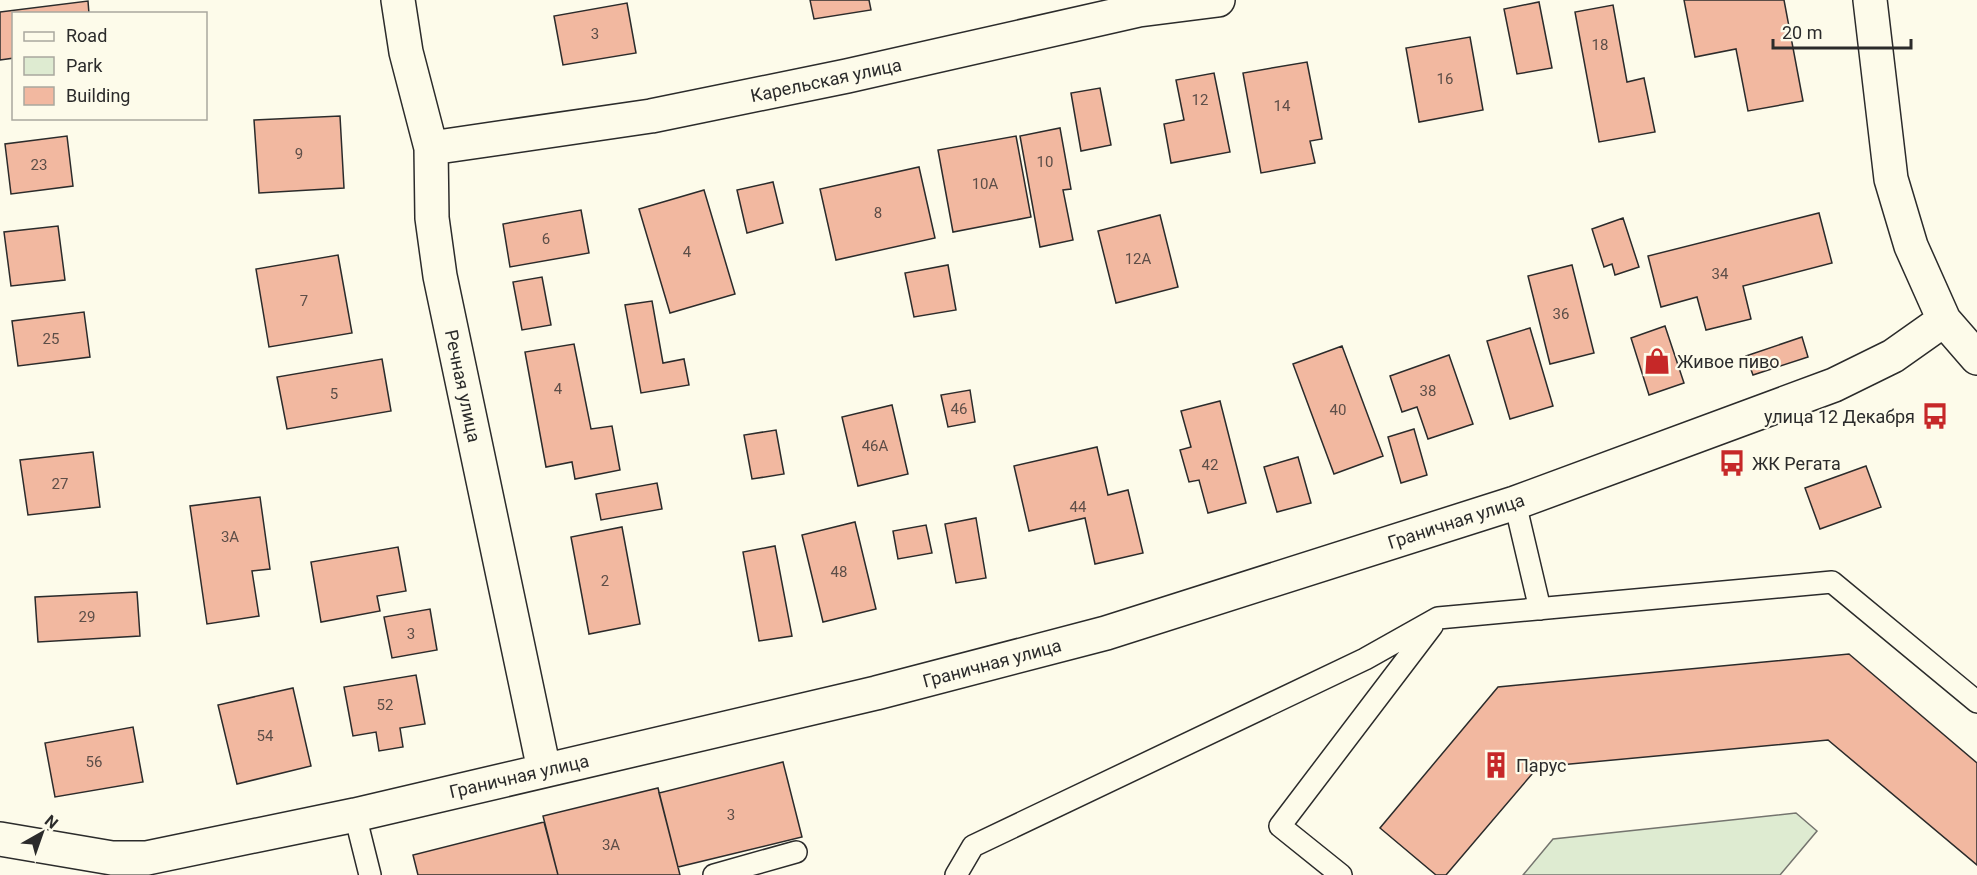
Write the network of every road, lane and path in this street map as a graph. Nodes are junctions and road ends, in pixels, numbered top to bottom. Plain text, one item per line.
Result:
1 (398, 0) edge
2 (1218, 0) edge
3 (1870, 0) edge
4 (430, 148) junction
5 (1944, 320) junction
6 (1977, 358) edge
7 (1515, 503) junction
8 (1540, 609) junction
9 (1438, 618) junction
10 (1977, 702) edge
11 (544, 770) junction
12 (355, 815) junction
13 (0, 839) edge
14 (796, 852) dead end
15 (114, 867) edge
16 (370, 875) edge
17 (714, 875) edge
18 (956, 875) edge
19 (1341, 875) edge

1 - 4 street, Речная улица
2 - 4 street, Карельская улица
3 - 5 street
4 - 11 street, Речная улица
5 - 6 street
5 - 7 street, Граничная улица
7 - 8 lane
7 - 11 street, Граничная улица
8 - 9 lane
8 - 10 lane
9 - 18 lane
9 - 19 lane
11 - 12 street, Граничная улица
12 - 15 street, Граничная улица
12 - 16 lane
13 - 15 street, Граничная улица
14 - 17 lane

